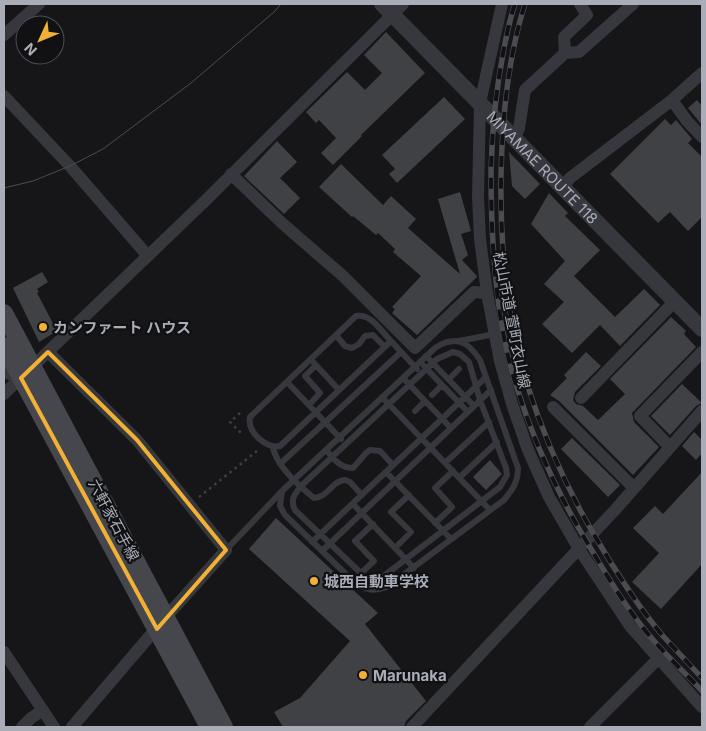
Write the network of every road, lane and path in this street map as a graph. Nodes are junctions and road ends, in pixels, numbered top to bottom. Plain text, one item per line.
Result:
1 (38, 4) edge
2 (502, 4) edge
3 (580, 4) edge
4 (632, 4) edge
5 (392, 7) edge
6 (4, 35) edge
7 (565, 53) junction
8 (702, 73) edge
9 (4, 96) edge
10 (672, 100) junction
11 (480, 103) junction
12 (515, 138) junction
13 (702, 138) edge
14 (231, 174) junction
15 (563, 187) junction
16 (147, 255) junction
17 (487, 293) junction
18 (674, 301) junction
19 (4, 313) edge
20 (702, 329) edge
21 (495, 334) junction
22 (336, 335) junction
23 (391, 341) junction
24 (458, 341) junction
25 (4, 346) edge
26 (385, 347) junction
27 (48, 352) junction
28 (401, 352) junction
29 (702, 352) edge
30 (426, 356) junction
31 (310, 359) junction
32 (433, 363) junction
33 (418, 364) junction
34 (316, 365) junction
35 (459, 369) dead end
36 (424, 371) junction
37 (4, 372) edge
38 (27, 373) junction
39 (486, 377) junction
40 (403, 378) junction
41 (449, 379) junction
42 (287, 382) junction
43 (410, 385) junction
44 (442, 385) junction
45 (476, 386) junction
46 (340, 390) junction
47 (491, 390) junction
48 (4, 394) edge
49 (432, 395) dead end
50 (382, 397) junction
51 (465, 397) junction
52 (581, 398) dead end
53 (480, 400) junction
54 (425, 401) junction
55 (459, 403) junction
56 (309, 405) junction
57 (389, 405) junction
58 (474, 406) junction
59 (553, 406) dead end
60 (415, 411) dead end
61 (316, 412) junction
62 (468, 412) junction
63 (442, 419) junction
64 (699, 420) edge
65 (326, 422) junction
66 (489, 422) junction
67 (451, 428) junction
68 (340, 437) junction
69 (422, 438) junction
70 (497, 442) junction
71 (347, 444) junction
72 (670, 447) junction
73 (273, 448) junction
74 (430, 448) junction
75 (326, 450) junction
76 (333, 457) junction
77 (445, 463) junction
78 (280, 464) junction
79 (393, 465) junction
80 (453, 471) junction
81 (386, 472) junction
82 (459, 478) junction
83 (294, 479) junction
84 (396, 481) junction
85 (302, 486) junction
86 (634, 488) junction
87 (282, 491) junction
88 (362, 495) junction
89 (409, 495) junction
90 (482, 501) junction
91 (353, 504) junction
92 (490, 510) junction
93 (362, 513) junction
94 (435, 523) junction
95 (373, 524) junction
96 (443, 531) junction
97 (321, 534) junction
98 (451, 539) junction
99 (312, 542) junction
100 (330, 543) junction
101 (395, 548) junction
102 (578, 549) junction
103 (226, 550) junction
104 (322, 551) junction
105 (406, 559) junction
106 (414, 568) junction
107 (361, 573) junction
108 (161, 623) junction
109 (4, 652) edge
110 (658, 659) junction
111 (702, 707) edge
112 (43, 710) junction
113 (22, 727) edge
114 (54, 727) edge
115 (72, 727) edge
116 (209, 727) edge
117 (224, 727) edge
118 (412, 727) edge
119 (590, 727) edge

1 - 6 street
2 - 11 street, 松山市道 萱町衣山線
3 - 7 street
4 - 7 street
5 - 11 street, MIYAMAE ROUTE 118
5 - 14 street
7 - 12 street
8 - 10 street
9 - 16 street
10 - 13 street
10 - 15 street
11 - 12 street, MIYAMAE ROUTE 118
11 - 17 street, 松山市道 萱町衣山線
12 - 15 street, MIYAMAE ROUTE 118
14 - 16 street
14 - 17 street
15 - 18 street, MIYAMAE ROUTE 118
16 - 27 street
17 - 21 street, 松山市道 萱町衣山線
18 - 20 street, MIYAMAE ROUTE 118
18 - 52 street
19 - 38 main road, 六軒家石手線
21 - 24 lane
21 - 102 street, 松山市道 萱町衣山線
22 - 23 lane
22 - 26 lane
22 - 31 lane
23 - 26 lane
23 - 28 lane
24 - 30 lane
24 - 39 lane
25 - 38 main road, 六軒家石手線
26 - 46 lane
27 - 38 street
27 - 103 street
28 - 33 lane
28 - 65 lane
29 - 72 street
30 - 32 lane
30 - 33 lane
31 - 34 lane
31 - 42 lane
32 - 36 lane
32 - 41 lane
32 - 45 lane
33 - 36 lane
33 - 40 lane
34 - 46 lane
34 - 56 lane
35 - 41 lane
36 - 43 lane
36 - 44 lane
37 - 38 street
38 - 48 street
38 - 108 main road, 六軒家石手線
39 - 45 lane
39 - 47 lane
40 - 43 lane
40 - 50 lane
41 - 51 lane
42 - 56 lane
42 - 73 lane
43 - 54 lane
43 - 57 lane
44 - 49 lane
44 - 55 lane
45 - 51 lane
45 - 53 lane
46 - 61 lane
47 - 53 lane
47 - 92 lane
50 - 57 lane
50 - 68 lane
51 - 55 lane
51 - 58 lane
53 - 58 lane
53 - 66 lane
54 - 60 lane
54 - 63 lane
55 - 62 lane
55 - 63 lane
56 - 61 lane
57 - 69 lane
57 - 71 lane
58 - 62 lane
59 - 86 street
61 - 65 lane
61 - 73 lane
62 - 67 lane
63 - 67 lane
63 - 69 lane
64 - 72 street
65 - 68 lane
65 - 78 lane
66 - 70 lane
66 - 77 lane
67 - 74 lane
68 - 71 lane
68 - 75 lane
69 - 74 lane
69 - 79 lane
70 - 82 lane
70 - 90 lane
71 - 76 lane
72 - 86 street
73 - 78 lane
74 - 77 lane
74 - 84 lane
75 - 76 lane
75 - 83 lane
76 - 79 lane
76 - 85 lane
77 - 80 lane
78 - 83 lane
79 - 81 lane
80 - 82 lane
80 - 94 lane
81 - 84 lane
81 - 88 lane
82 - 90 lane
83 - 85 lane
83 - 87 lane
84 - 89 lane
84 - 93 lane
85 - 88 lane
85 - 97 lane
86 - 102 street
87 - 99 lane
87 - 103 lane
88 - 91 lane
89 - 94 lane
89 - 101 lane
90 - 92 lane
90 - 96 lane
91 - 93 lane
91 - 97 lane
92 - 98 lane
93 - 95 lane
93 - 100 lane
94 - 96 lane
95 - 101 lane
95 - 107 lane
96 - 98 lane
96 - 105 lane
97 - 99 lane
97 - 100 lane
98 - 106 lane
99 - 104 lane
100 - 104 lane
100 - 107 lane
101 - 105 lane
102 - 110 street, 松山市道 萱町衣山線
102 - 118 street
103 - 108 street
104 - 106 lane
105 - 106 lane
105 - 107 lane
108 - 115 street
108 - 116 main road, 六軒家石手線
108 - 117 main road, 六軒家石手線
109 - 112 street
110 - 111 street, 松山市道 萱町衣山線
110 - 119 street
112 - 113 street
112 - 114 street

